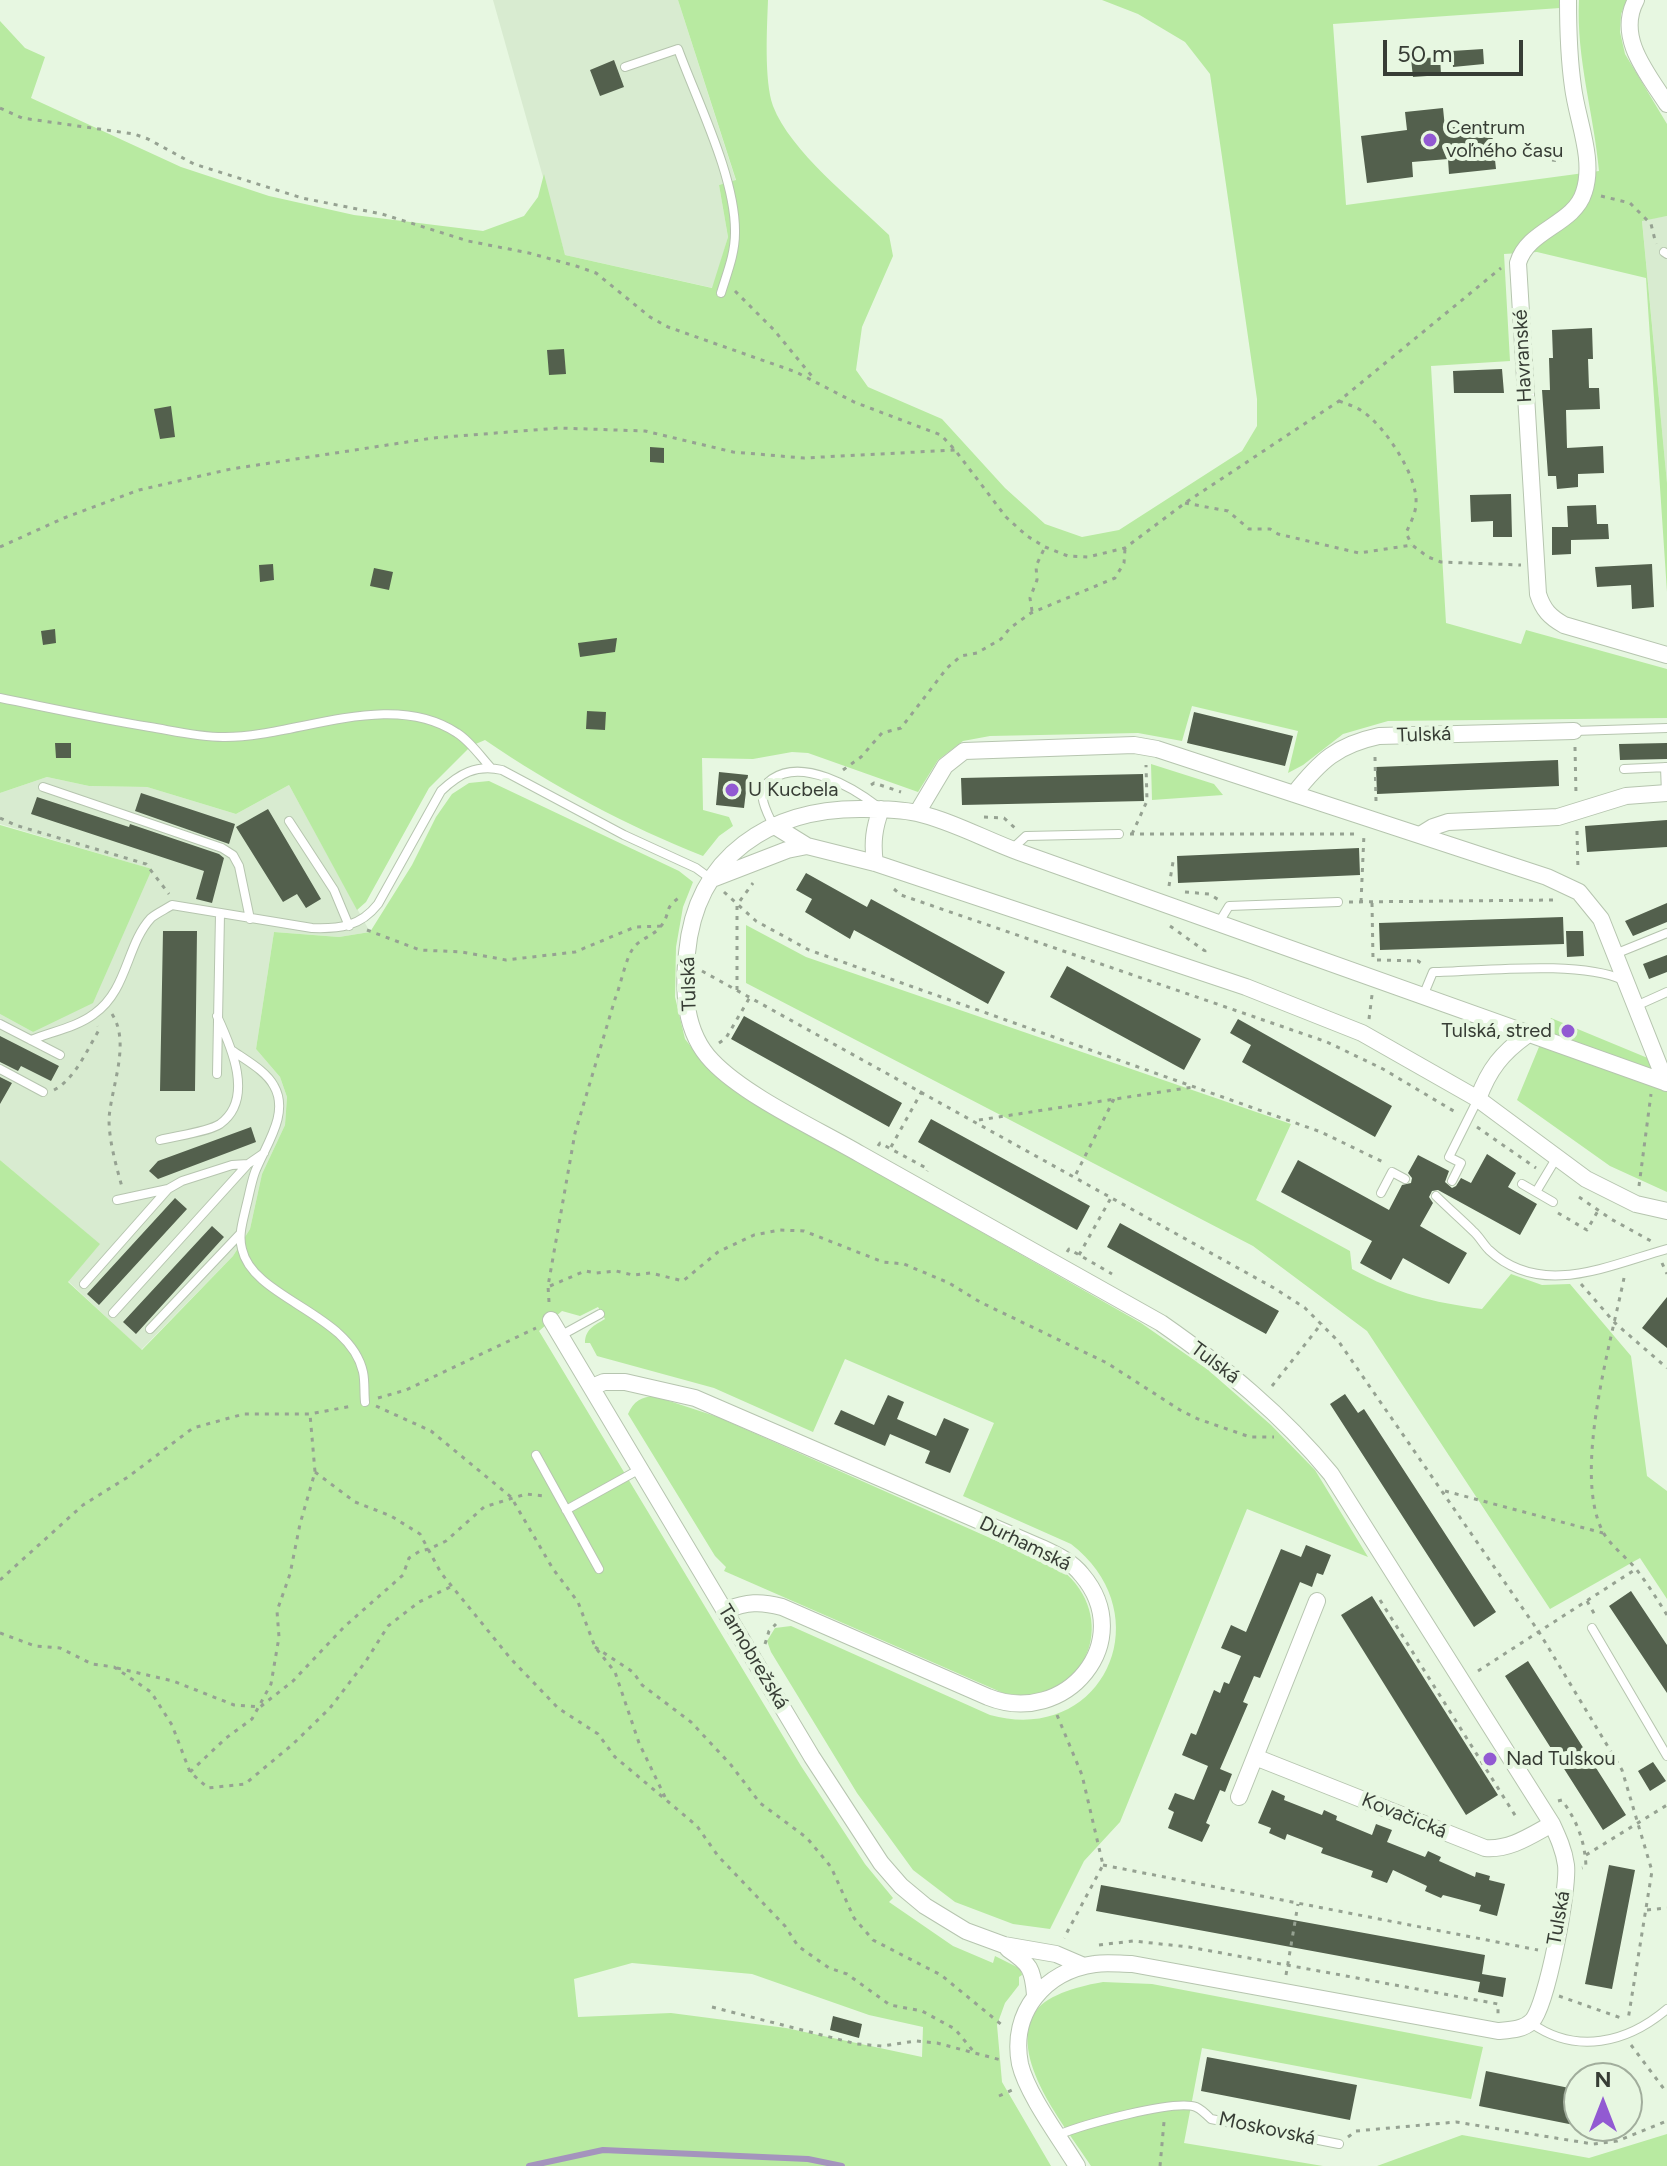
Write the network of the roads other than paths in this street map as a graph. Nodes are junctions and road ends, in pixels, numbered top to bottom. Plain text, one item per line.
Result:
1 (1568, 0) edge
2 (1636, 0) edge
3 (625, 67) dead end
4 (1667, 104) edge
5 (721, 293) dead end
6 (1667, 655) edge
7 (0, 698) edge
8 (1667, 728) edge
9 (1574, 731) joint
10 (1666, 767) edge
11 (491, 768) junction
12 (1624, 769) dead end
13 (43, 787) dead end
14 (1666, 793) edge
15 (1294, 794) junction
16 (881, 809) junction
17 (917, 813) junction
18 (289, 821) dead end
19 (773, 825) junction
20 (1119, 834) road end
21 (1420, 835) junction
22 (807, 846) junction
23 (1011, 850) junction
24 (875, 863) junction
25 (712, 879) junction
26 (1338, 902) road end
27 (220, 914) junction
28 (250, 919) junction
29 (1218, 924) junction
30 (349, 926) junction
31 (1667, 933) edge
32 (1615, 954) junction
33 (1626, 981) junction
34 (1667, 992) edge
35 (1422, 997) junction
36 (1636, 1006) junction
37 (217, 1016) junction
38 (0, 1024) edge
39 (1527, 1035) junction
40 (31, 1040) junction
41 (233, 1051) junction
42 (60, 1055) dead end
43 (0, 1069) edge
44 (217, 1074) dead end
45 (1661, 1086) edge
46 (43, 1092) road end
47 (1478, 1099) junction
48 (160, 1140) dead end
49 (264, 1152) junction
50 (1557, 1157) junction
51 (248, 1164) junction
52 (1405, 1179) dead end
53 (1452, 1181) dead end
54 (1522, 1184) dead end
55 (168, 1189) junction
56 (1536, 1192) junction
57 (1381, 1193) dead end
58 (1436, 1196) dead end
59 (121, 1199) road end
60 (1553, 1202) dead end
61 (1667, 1211) edge
62 (240, 1234) junction
63 (1667, 1249) edge
64 (84, 1284) dead end
65 (113, 1313) dead end
66 (600, 1314) dead end
67 (551, 1320) road end
68 (150, 1329) dead end
69 (560, 1336) junction
70 (592, 1387) junction
71 (365, 1402) road end
72 (536, 1455) dead end
73 (640, 1469) junction
74 (566, 1510) junction
75 (599, 1569) dead end
76 (1317, 1601) dead end
77 (726, 1610) junction
78 (1592, 1628) dead end
79 (1667, 1756) edge
80 (1255, 1757) junction
81 (1239, 1797) dead end
82 (1552, 1824) junction
83 (1004, 1945) junction
84 (1084, 1966) junction
85 (1035, 1995) junction
86 (1667, 2009) edge
87 (1531, 2023) junction
88 (1058, 2135) junction
89 (1339, 2144) road end
90 (1077, 2166) edge

1 - 6 street, Havranské
2 - 4 street
3 - 5 lane
7 - 11 lane
8 - 9 lane
9 - 15 street, Tulská
10 - 12 lane
10 - 14 lane
11 - 25 lane
11 - 30 lane
13 - 28 lane
14 - 21 street
15 - 17 street
15 - 21 street
16 - 17 street, Tulská
16 - 19 street, Tulská
16 - 19 lane
16 - 24 street
17 - 23 street, Tulská
18 - 30 lane
19 - 22 street
19 - 25 street, Tulská
20 - 23 lane
21 - 32 street
22 - 24 street
22 - 25 street
23 - 29 street, Tulská
24 - 47 street
25 - 82 street, Tulská
26 - 29 lane
27 - 28 lane
27 - 37 lane
27 - 40 lane
28 - 30 lane
29 - 35 street, Tulská
31 - 32 lane
32 - 33 street
33 - 35 lane
33 - 36 street
34 - 36 lane
35 - 39 street, Tulská
36 - 45 street
37 - 41 lane
37 - 44 lane
38 - 40 lane
39 - 45 street, Tulská
39 - 47 street
40 - 42 lane
41 - 48 lane
41 - 49 lane
43 - 46 lane
47 - 50 street
47 - 53 lane
49 - 51 lane
49 - 62 lane
50 - 56 lane
50 - 61 street
51 - 55 lane
51 - 65 lane
52 - 57 lane
54 - 56 lane
55 - 59 lane
55 - 64 lane
56 - 60 lane
58 - 63 lane
62 - 68 lane
62 - 71 lane
66 - 69 lane
67 - 69 street, Tarnobrežská
69 - 70 street, Tarnobrežská
70 - 73 street, Tarnobrežská
70 - 77 street, Durhamská
72 - 74 lane
73 - 74 lane
73 - 77 street, Tarnobrežská
74 - 75 lane
76 - 80 street
77 - 83 street, Tarnobrežská
78 - 79 lane
80 - 81 street
80 - 82 street, Kovačická
82 - 87 street, Tulská
83 - 84 street, Tarnobrežská
83 - 85 street, Tarnobrežská
84 - 85 street
84 - 87 street
85 - 88 street
86 - 87 lane
88 - 89 lane, Moskovská
88 - 90 street

